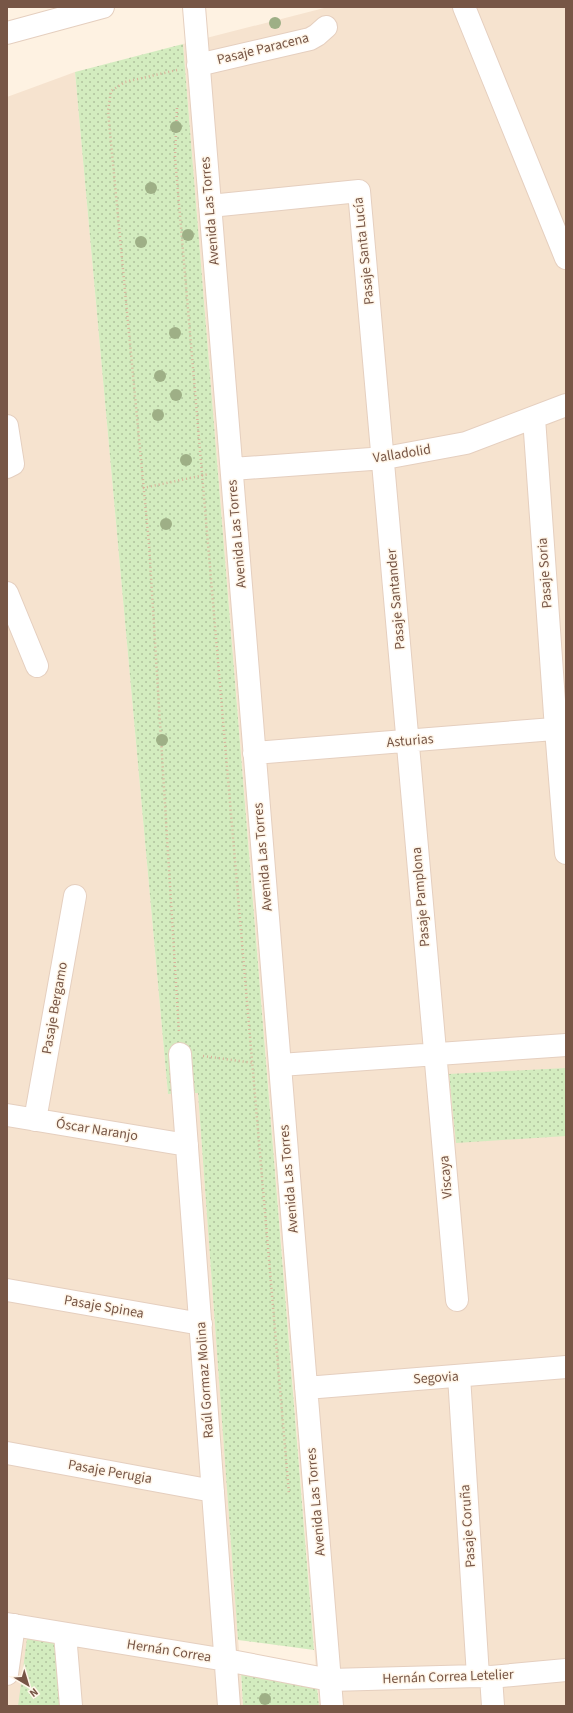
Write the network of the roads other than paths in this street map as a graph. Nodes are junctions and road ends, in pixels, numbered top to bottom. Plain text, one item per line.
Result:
1 (103, 7) edge
2 (194, 7) edge
3 (464, 7) edge
4 (326, 27) dead end
5 (8, 30) edge
6 (198, 65) junction
7 (210, 206) junction
8 (566, 258) edge
9 (566, 405) edge
10 (534, 418) junction
11 (7, 426) edge
12 (385, 458) junction
13 (7, 467) edge
14 (232, 469) junction
15 (7, 593) edge
16 (37, 666) dead end
17 (561, 729) edge
18 (408, 741) junction
19 (254, 753) junction
20 (566, 853) edge
21 (75, 896) dead end
22 (566, 1044) edge
23 (180, 1054) road end
24 (434, 1054) junction
25 (280, 1065) junction
26 (7, 1115) edge
27 (35, 1120) junction
28 (187, 1145) junction
29 (7, 1290) edge
30 (457, 1300) dead end
31 (201, 1324) junction
32 (566, 1367) edge
33 (459, 1376) junction
34 (306, 1388) junction
35 (7, 1453) edge
36 (213, 1491) junction
37 (10, 1625) edge
38 (65, 1634) junction
39 (226, 1660) junction
40 (566, 1670) edge
41 (7, 1674) edge
42 (485, 1676) junction
43 (330, 1680) junction
44 (71, 1706) edge
45 (229, 1706) edge
46 (332, 1706) edge
47 (493, 1706) edge

1 - 5 street
2 - 6 street, Avenida Las Torres
3 - 8 street
4 - 6 street, Pasaje Paracena
6 - 7 street, Avenida Las Torres
7 - 12 street, Pasaje Santa Lucía
7 - 14 street, Avenida Las Torres
9 - 10 street, Valladolid
10 - 12 street, Valladolid
10 - 17 street, Pasaje Soria
11 - 13 street
12 - 14 street, Valladolid
12 - 18 street, Pasaje Santander
14 - 19 street, Avenida Las Torres
15 - 16 street
17 - 18 street, Asturias
17 - 20 street, Pasaje Soria
18 - 19 street, Asturias
18 - 24 street, Pasaje Pamplona
19 - 25 street, Avenida Las Torres
21 - 27 street, Pasaje Bergamo
22 - 24 street
23 - 28 street, Raúl Gormaz Molina
24 - 25 street
24 - 30 street, Viscaya
25 - 34 street, Avenida Las Torres
26 - 27 street, Óscar Naranjo
27 - 28 street, Óscar Naranjo
28 - 31 street, Raúl Gormaz Molina
29 - 31 street, Pasaje Spinea
31 - 36 street, Raúl Gormaz Molina
32 - 33 street, Segovia
33 - 34 street, Segovia
33 - 42 street, Pasaje Coruña
34 - 43 street, Avenida Las Torres
35 - 36 street, Pasaje Perugia
36 - 39 street, Raúl Gormaz Molina
37 - 38 street, Hernán Correa
37 - 41 street
38 - 39 street, Hernán Correa
38 - 44 street
39 - 43 street, Hernán Correa
39 - 45 street, Raúl Gormaz Molina
40 - 42 street, Hernán Correa Letelier
42 - 43 street, Hernán Correa Letelier
42 - 47 street, Pasaje Coruña
43 - 46 street, Avenida Las Torres

